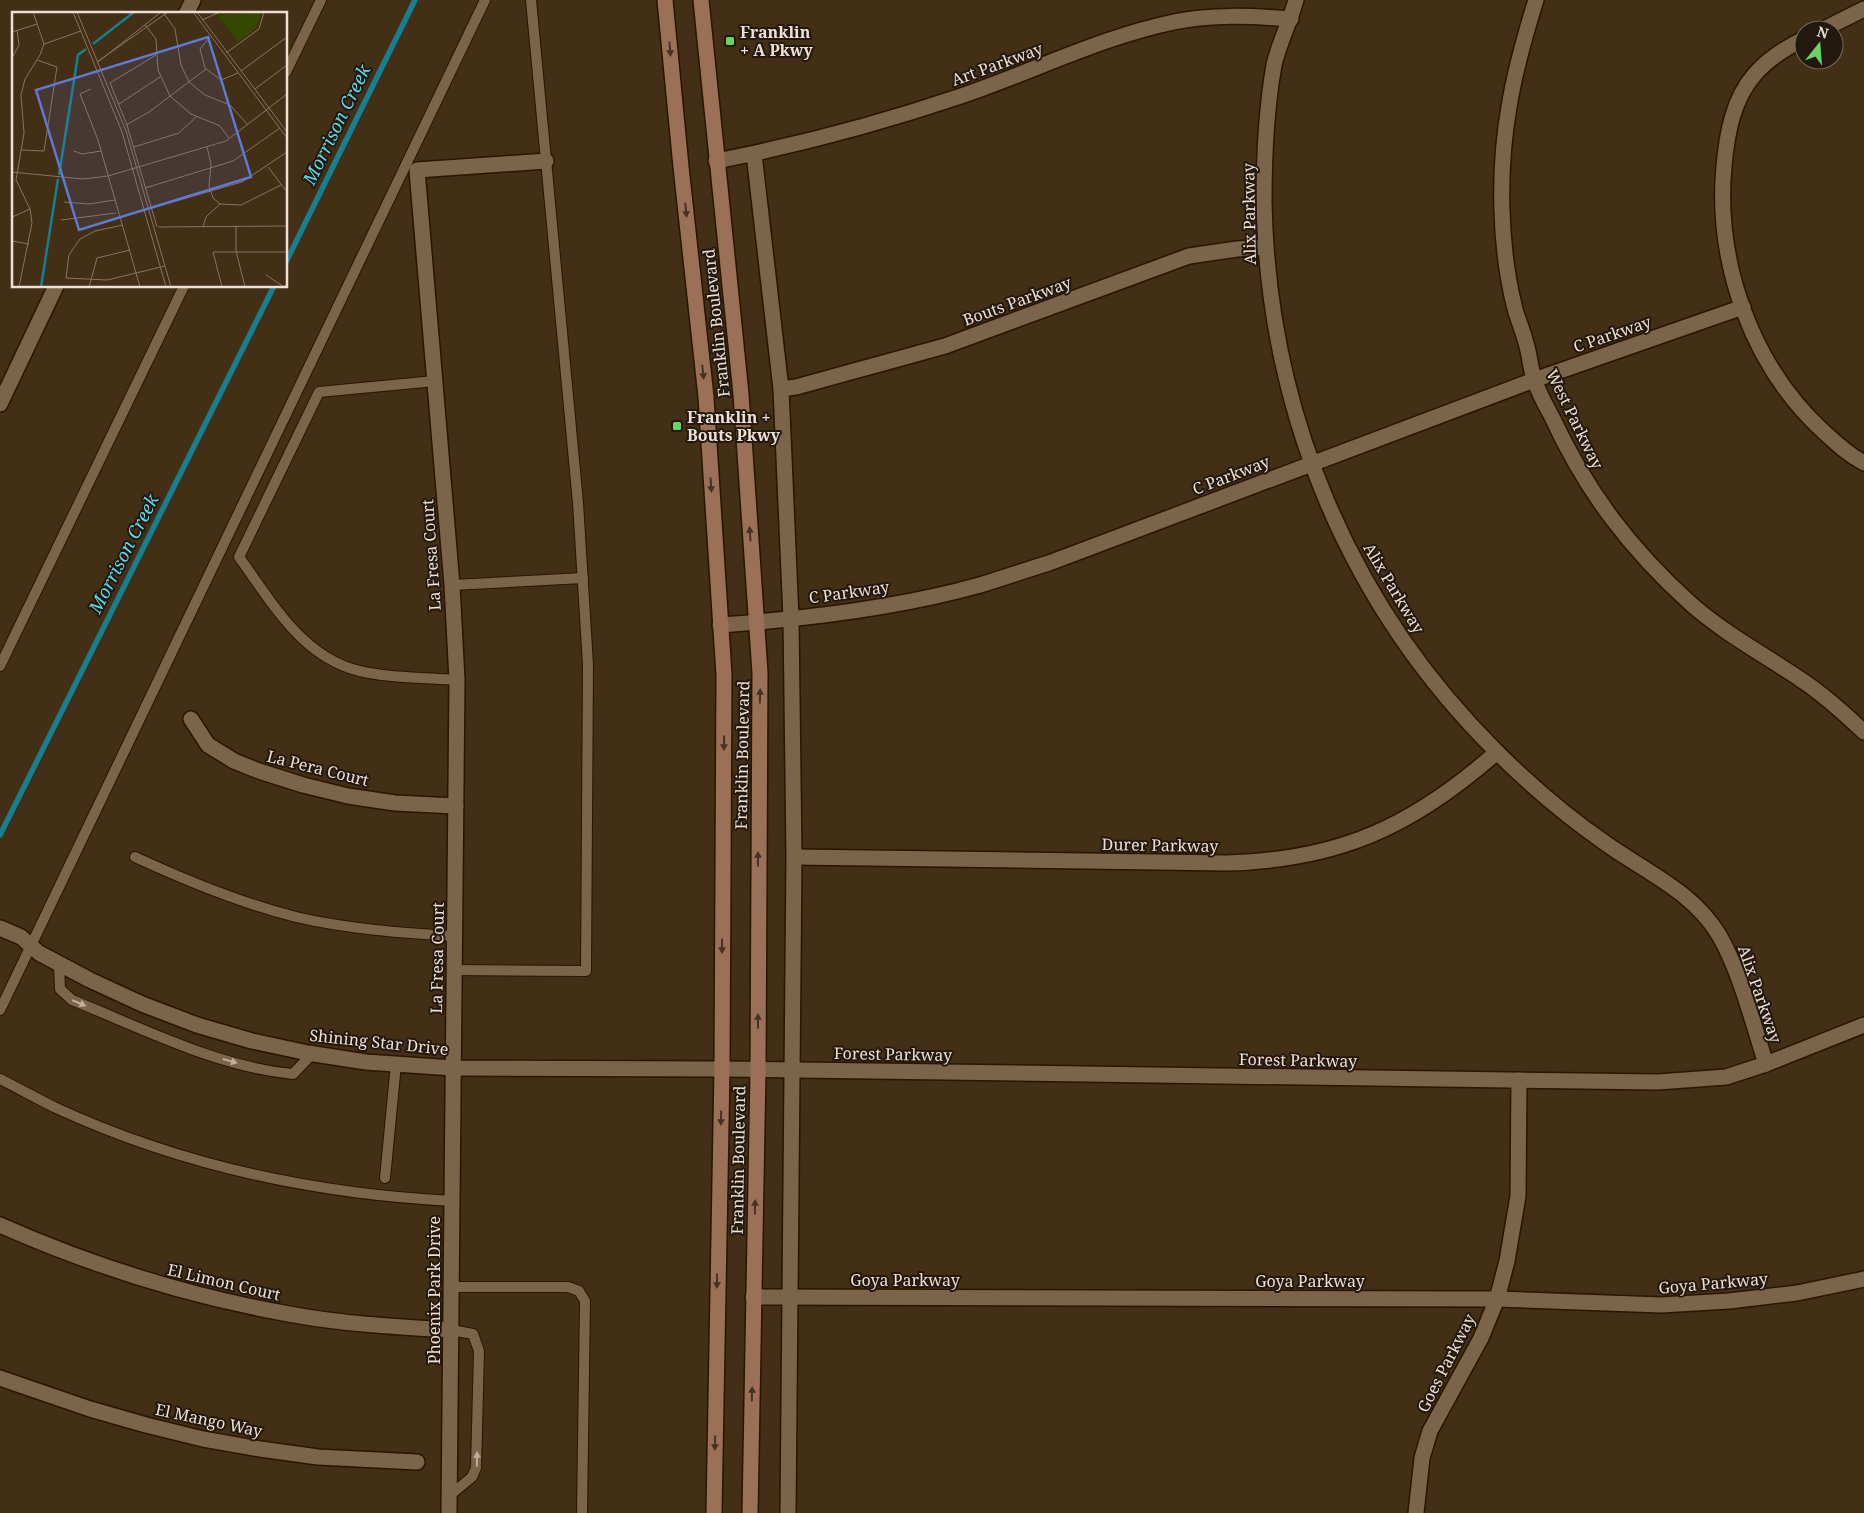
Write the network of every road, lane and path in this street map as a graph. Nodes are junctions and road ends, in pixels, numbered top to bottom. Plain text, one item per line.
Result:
1 (193, 0) edge
2 (320, 0) edge
3 (485, 0) edge
4 (531, 0) edge
5 (665, 0) edge
6 (701, 0) edge
7 (1296, 0) edge
8 (1536, 0) edge
9 (1864, 9) edge
10 (187, 12) edge
11 (1291, 19) junction
12 (1842, 20) edge
13 (1794, 44) edge
14 (288, 68) edge
15 (754, 154) junction
16 (546, 161) junction
17 (716, 161) junction
18 (1265, 247) junction
19 (55, 288) edge
20 (183, 288) edge
21 (1742, 307) junction
22 (1534, 380) junction
23 (435, 381) junction
24 (781, 389) junction
25 (0, 404) edge
26 (1310, 463) junction
27 (1864, 463) edge
28 (583, 578) junction
29 (452, 585) junction
30 (791, 618) junction
31 (756, 622) junction
32 (720, 625) junction
33 (0, 666) edge
34 (457, 680) junction
35 (191, 719) dead end
36 (1864, 732) edge
37 (1497, 752) junction
38 (456, 806) junction
39 (135, 857) dead end
40 (794, 857) junction
41 (0, 928) edge
42 (455, 936) junction
43 (26, 942) junction
44 (59, 964) junction
45 (454, 970) junction
46 (0, 1010) edge
47 (1864, 1025) edge
48 (312, 1054) junction
49 (396, 1064) junction
50 (1766, 1064) junction
51 (453, 1068) junction
52 (722, 1069) junction
53 (758, 1070) junction
54 (792, 1070) junction
55 (0, 1079) edge
56 (1519, 1080) junction
57 (385, 1178) dead end
58 (452, 1201) junction
59 (0, 1225) edge
60 (1864, 1279) edge
61 (451, 1287) junction
62 (753, 1297) junction
63 (790, 1297) junction
64 (1497, 1299) junction
65 (451, 1330) junction
66 (0, 1378) edge
67 (417, 1462) dead end
68 (449, 1496) junction
69 (449, 1513) edge
70 (582, 1513) edge
71 (714, 1513) edge
72 (750, 1513) edge
73 (788, 1513) edge
74 (1416, 1513) edge

1 - 10 street
2 - 14 lane
3 - 43 lane
4 - 16 lane
5 -> 32 main road, Franklin Boulevard
6 - 17 main road, Franklin Boulevard
7 - 11 street, Alix Parkway
8 - 22 street, West Parkway
9 - 12 street
11 - 15 street, Art Parkway
11 - 18 street, Alix Parkway
13 - 21 street
15 - 17 street, Art Parkway
15 - 24 street
16 - 23 street, La Fresa Court
16 - 28 lane
31 -> 17 main road, Franklin Boulevard
18 - 24 street, Bouts Parkway
18 - 26 street, Alix Parkway
19 - 25 street
20 - 33 lane
21 - 22 street, C Parkway
21 - 27 street
22 - 26 street, C Parkway
22 - 36 street, West Parkway
23 - 29 street, La Fresa Court
23 - 34 lane
24 - 30 street
26 - 30 street, C Parkway
26 - 37 street, Alix Parkway
28 - 29 lane
28 - 45 lane
29 - 34 street, La Fresa Court
30 - 31 street, C Parkway
30 - 40 street
31 - 32 street, C Parkway
53 -> 31 main road, Franklin Boulevard
32 -> 52 main road, Franklin Boulevard
34 - 38 street, La Fresa Court
35 - 38 street, La Pera Court
37 - 40 street, Durer Parkway
37 - 50 street, Alix Parkway
38 - 42 street, La Fresa Court
39 - 42 lane
40 - 54 street
41 - 43 street, Shining Star Drive
42 - 45 street, La Fresa Court
43 - 44 street, Shining Star Drive
43 - 46 lane
44 - 48 street, Shining Star Drive
44 -> 48 lane
45 - 51 street, La Fresa Court
47 - 50 street, Forest Parkway
48 - 49 street, Shining Star Drive
49 - 51 street, Shining Star Drive
49 - 57 lane
50 - 56 street, Forest Parkway
51 - 52 street, Shining Star Drive
51 - 58 street, Phoenix Park Drive
52 - 53 street, Forest Parkway
52 -> 71 main road, Franklin Boulevard
53 - 54 street, Forest Parkway
62 -> 53 main road, Franklin Boulevard
54 - 56 street, Forest Parkway
54 - 63 street
55 - 58 lane
56 - 64 street, Goes Parkway
58 - 61 street, Phoenix Park Drive
59 - 65 street, El Limon Court
60 - 64 street, Goya Parkway
61 - 65 street, Phoenix Park Drive
61 - 70 lane
62 - 63 street, Goya Parkway
72 -> 62 main road, Franklin Boulevard
63 - 64 street, Goya Parkway
63 - 73 street
64 - 74 street, Goes Parkway
65 - 68 street, Phoenix Park Drive
68 -> 65 lane
66 - 67 street, El Mango Way
68 - 69 street, Phoenix Park Drive

